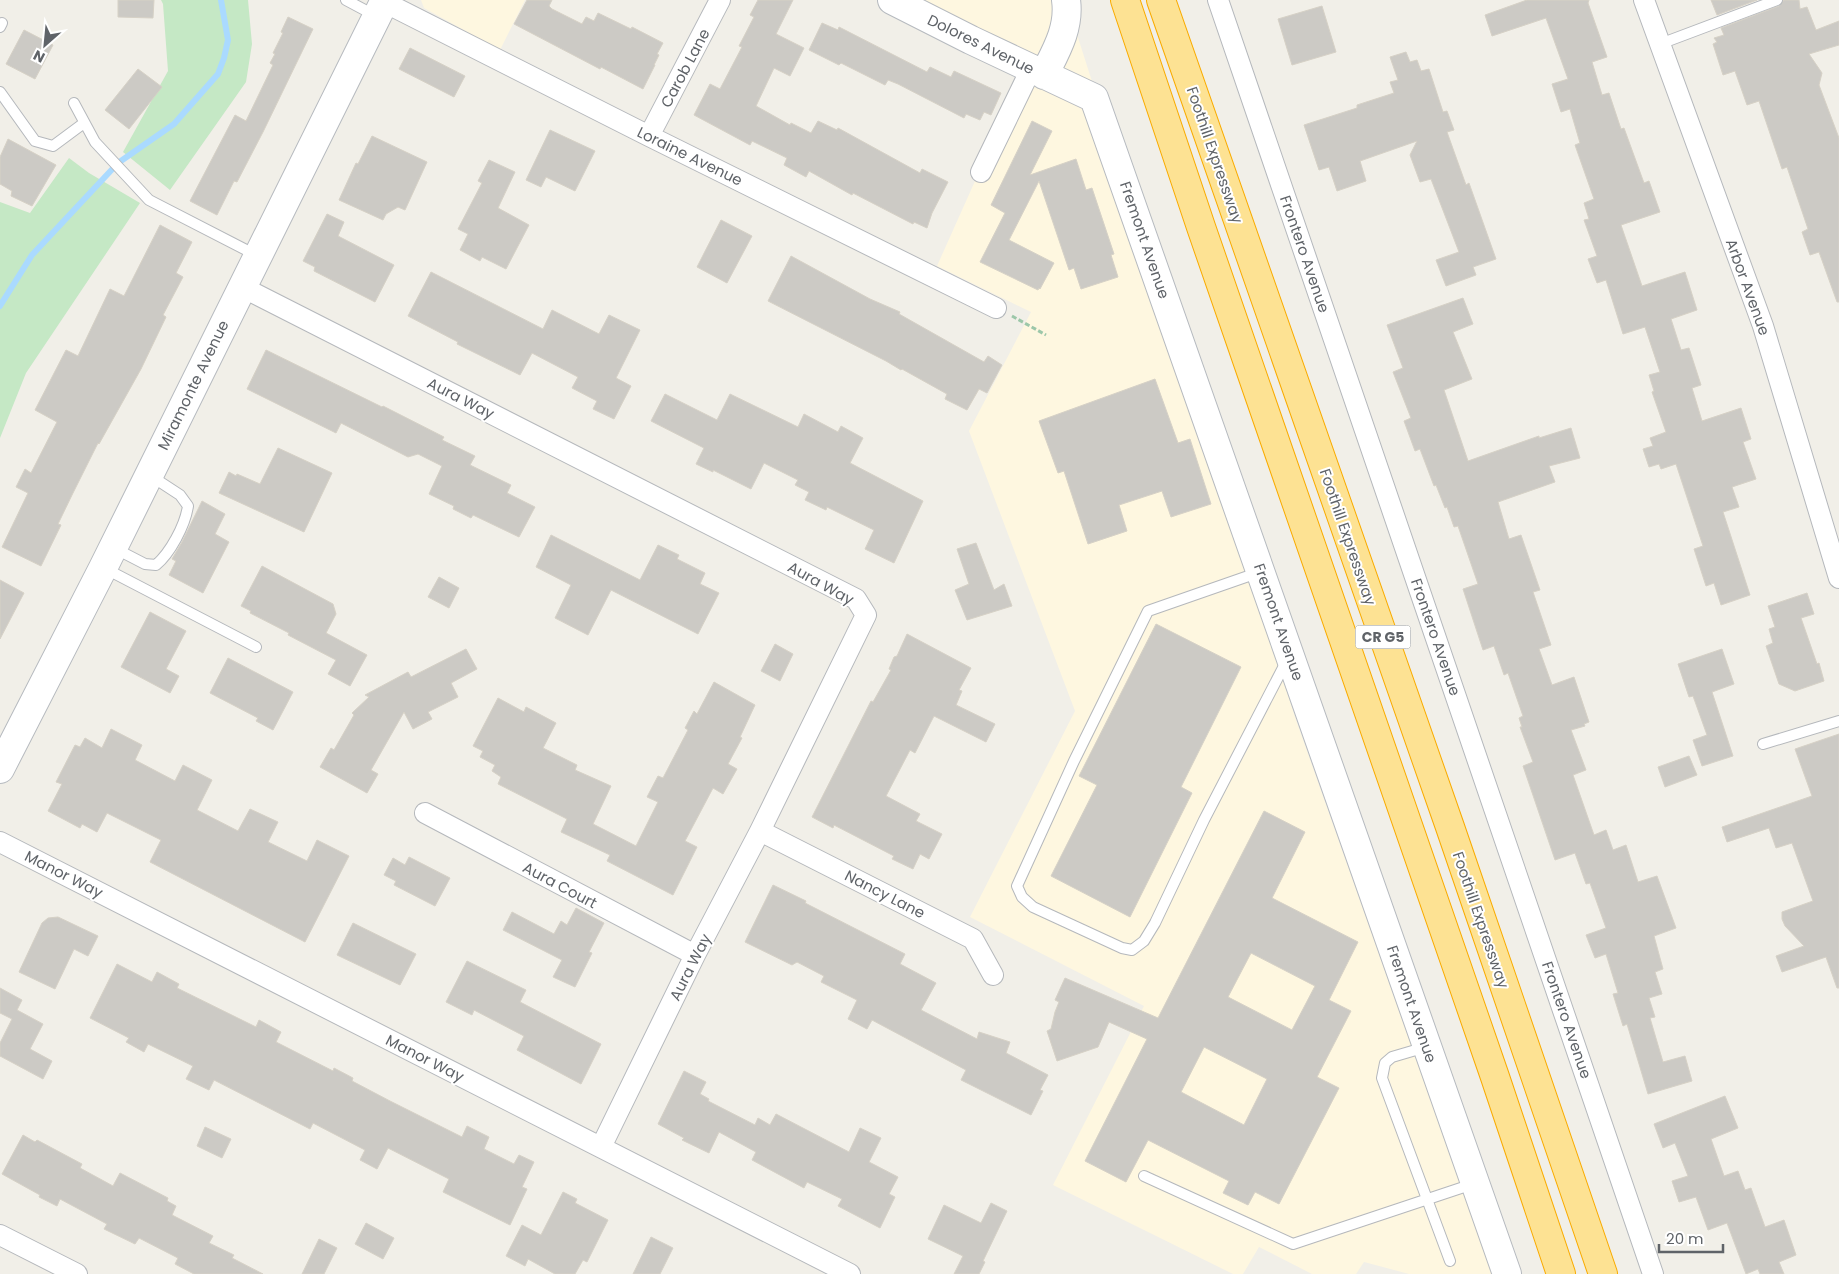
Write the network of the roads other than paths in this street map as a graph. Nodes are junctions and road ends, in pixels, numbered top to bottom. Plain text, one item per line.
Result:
1 (346, 0) edge
2 (720, 0) edge
3 (892, 0) edge
4 (1066, 0) edge
5 (1112, 0) edge
6 (1161, 0) edge
7 (1218, 0) edge
8 (1644, 0) edge
9 (1777, 0) edge
10 (382, 6) edge
11 (1129, 12) edge
12 (1660, 44) junction
13 (1038, 72) junction
14 (0, 92) edge
15 (74, 104) dead end
16 (84, 123) junction
17 (649, 136) junction
18 (981, 172) dead end
19 (257, 256) junction
20 (242, 287) junction
21 (996, 308) road end
22 (148, 475) junction
23 (108, 558) junction
24 (1261, 571) junction
25 (1839, 578) edge
26 (256, 648) dead end
27 (1290, 654) junction
28 (1839, 721) edge
29 (1762, 744) dead end
30 (0, 769) edge
31 (425, 813) dead end
32 (760, 831) junction
33 (0, 842) edge
34 (695, 955) junction
35 (993, 975) dead end
36 (1427, 1046) junction
37 (601, 1147) junction
38 (1144, 1176) dead end
39 (1475, 1183) junction
40 (1427, 1200) junction
41 (0, 1236) edge
42 (1450, 1261) dead end
43 (77, 1274) edge
44 (850, 1274) edge
45 (1507, 1274) edge
46 (1561, 1274) edge
47 (1603, 1274) edge
48 (1653, 1274) edge

1 - 10 lane
2 - 17 street, Carob Lane
3 - 13 street, Dolores Avenue
4 - 13 street
5 - 11 highway
6 - 47 highway, Foothill Expressway / CR G5
7 - 48 street, Frontero Avenue
8 - 12 street, Arbor Avenue
9 - 12 lane
10 - 17 street, Loraine Avenue
10 - 19 street, Miramonte Avenue
11 - 46 highway, CR G5
12 - 25 street, Arbor Avenue
13 - 18 street
13 - 24 street, Fremont Avenue
14 - 16 lane
15 - 16 lane
16 - 19 lane
17 - 21 street, Loraine Avenue
19 - 20 street, Miramonte Avenue
20 - 22 street, Miramonte Avenue
20 - 32 street, Aura Way
22 - 23 street, Miramonte Avenue
22 - 23 lane
23 - 26 lane
23 - 30 street, Miramonte Avenue
24 - 27 street, Fremont Avenue
24 - 27 lane
27 - 36 street, Fremont Avenue
28 - 29 lane
31 - 34 street, Aura Court
32 - 34 street, Aura Way
32 - 35 street, Nancy Lane
33 - 37 street, Manor Way
34 - 37 street, Aura Way
36 - 39 street, Fremont Avenue
36 - 40 lane
37 - 44 street, Manor Way
38 - 40 lane
39 - 40 lane
39 - 45 street, Fremont Avenue
40 - 42 lane
41 - 43 street

